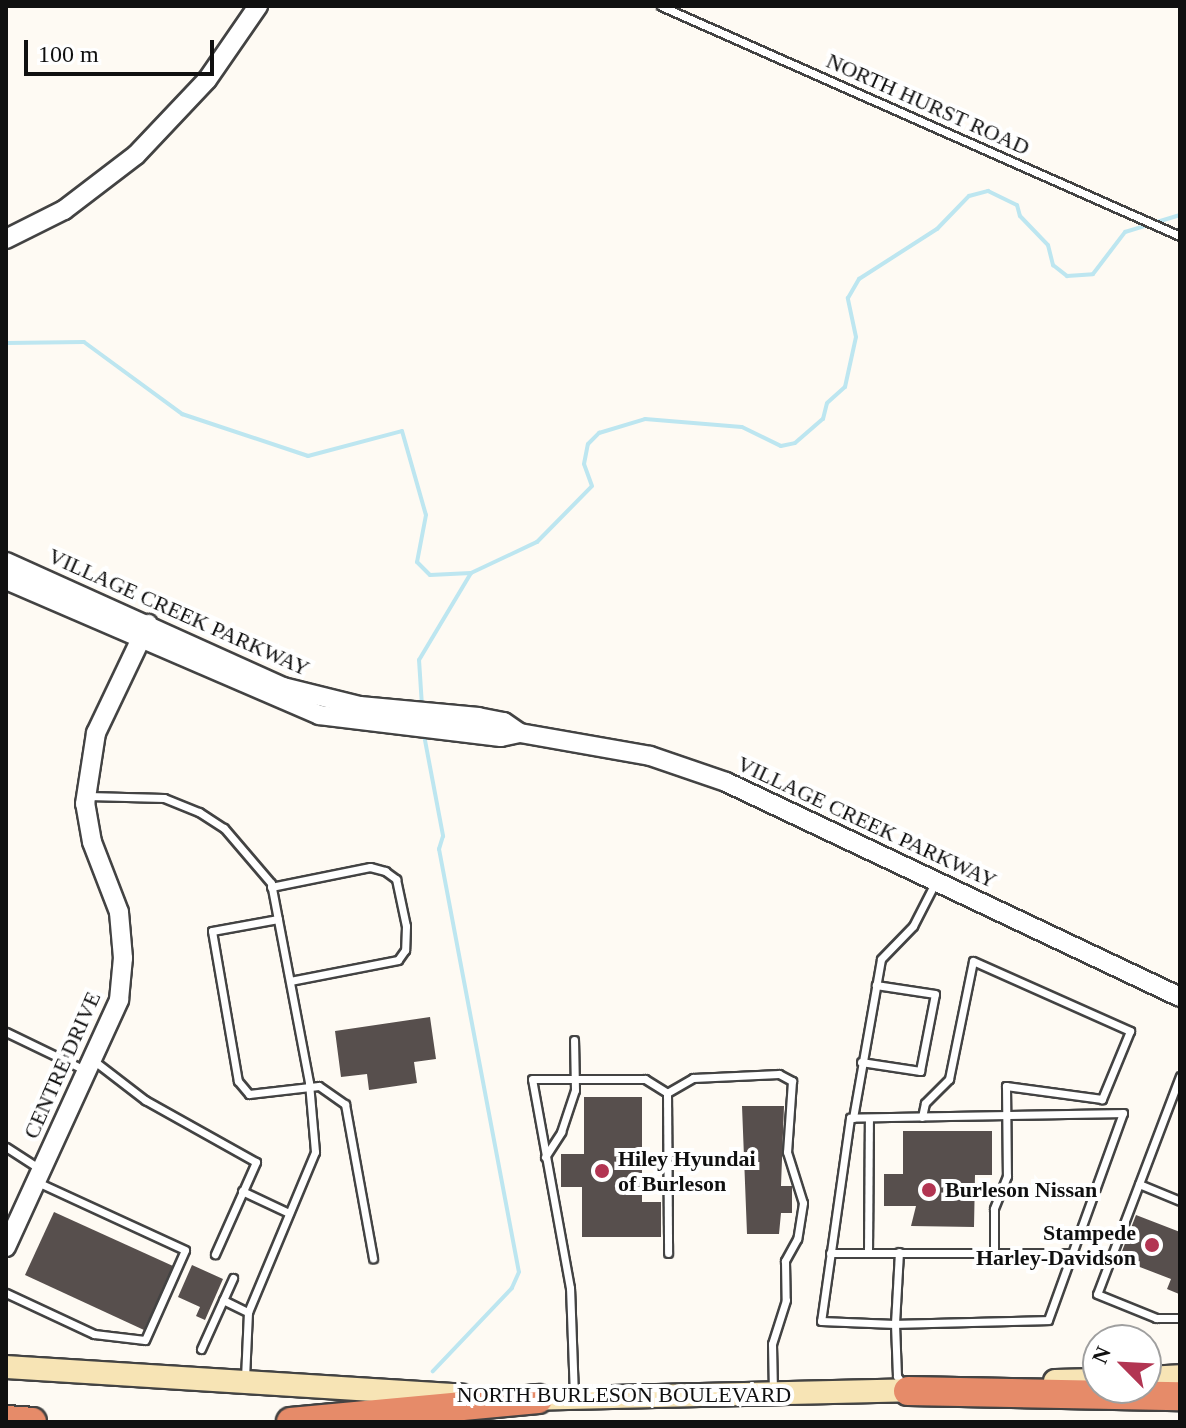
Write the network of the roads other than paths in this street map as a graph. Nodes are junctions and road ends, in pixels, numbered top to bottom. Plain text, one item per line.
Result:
1 (258, 6) edge
2 (661, 6) edge
3 (1180, 236) edge
4 (6, 239) edge
5 (6, 562) edge
6 (6, 580) edge
7 (144, 632) junction
8 (86, 796) junction
9 (937, 879) junction
10 (271, 887) junction
11 (278, 919) junction
12 (290, 981) junction
13 (876, 985) junction
14 (1180, 997) edge
15 (6, 1032) edge
16 (574, 1040) dead end
17 (861, 1062) junction
18 (91, 1066) junction
19 (1180, 1076) edge
20 (573, 1082) junction
21 (310, 1086) junction
22 (667, 1093) junction
23 (1006, 1115) junction
24 (922, 1117) junction
25 (853, 1118) junction
26 (869, 1118) junction
27 (6, 1147) edge
28 (545, 1157) junction
29 (39, 1176) junction
30 (1139, 1184) junction
31 (242, 1191) junction
32 (1180, 1201) edge
33 (289, 1213) junction
34 (6, 1247) edge
35 (899, 1252) junction
36 (994, 1252) junction
37 (668, 1253) dead end
38 (830, 1253) junction
39 (868, 1253) junction
40 (1073, 1253) junction
41 (215, 1254) dead end
42 (373, 1258) dead end
43 (233, 1278) dead end
44 (6, 1293) edge
45 (223, 1300) junction
46 (248, 1312) junction
47 (1180, 1318) edge
48 (895, 1324) junction
49 (201, 1349) dead end
50 (6, 1367) edge
51 (1082, 1381) edge
52 (245, 1384) junction
53 (908, 1391) junction
54 (773, 1395) junction
55 (1180, 1396) edge
56 (574, 1398) junction
57 (538, 1399) junction
58 (6, 1420) edge
59 (32, 1422) edge
60 (291, 1422) edge

1 - 4 street
2 - 3 lane, NORTH HURST ROAD
5 - 7 street, VILLAGE CREEK PARKWAY
6 - 7 street, VILLAGE CREEK PARKWAY
7 - 8 street, CENTRE DRIVE
7 - 9 street, VILLAGE CREEK PARKWAY
8 - 10 lane
8 - 18 street, CENTRE DRIVE
9 - 13 lane
9 - 14 street, VILLAGE CREEK PARKWAY
10 - 11 lane
10 - 12 lane
11 - 12 lane
11 - 21 lane
12 - 21 lane
13 - 17 lane
13 - 17 lane
15 - 18 lane
16 - 20 lane
17 - 25 lane
18 - 29 street, CENTRE DRIVE
18 - 31 lane
19 - 30 lane
20 - 22 lane
20 - 28 lane
20 - 28 lane
21 - 33 lane
21 - 42 lane
22 - 37 lane
22 - 54 lane
23 - 24 lane
23 - 24 lane
23 - 36 lane
23 - 40 lane
24 - 26 lane
25 - 26 lane
25 - 38 lane
26 - 39 lane
27 - 29 lane
28 - 56 lane
29 - 34 street, CENTRE DRIVE
29 - 44 lane
30 - 32 lane
30 - 47 lane
31 - 33 lane
31 - 41 lane
33 - 46 lane
35 - 36 lane
35 - 39 lane
35 - 48 lane
36 - 40 lane
38 - 39 lane
38 - 48 lane
40 - 48 lane
43 - 45 lane
45 - 46 lane
45 - 49 lane
46 - 52 lane
48 - 53 lane
50 - 52 main road, NORTH BURLESON BOULEVARD
51 - 53 main road, NORTH BURLESON BOULEVARD
52 - 57 main road, NORTH BURLESON BOULEVARD
53 - 54 main road, NORTH BURLESON BOULEVARD
53 - 55 highway
54 - 56 main road, NORTH BURLESON BOULEVARD
56 - 57 main road, NORTH BURLESON BOULEVARD
57 - 60 highway
58 - 59 highway

